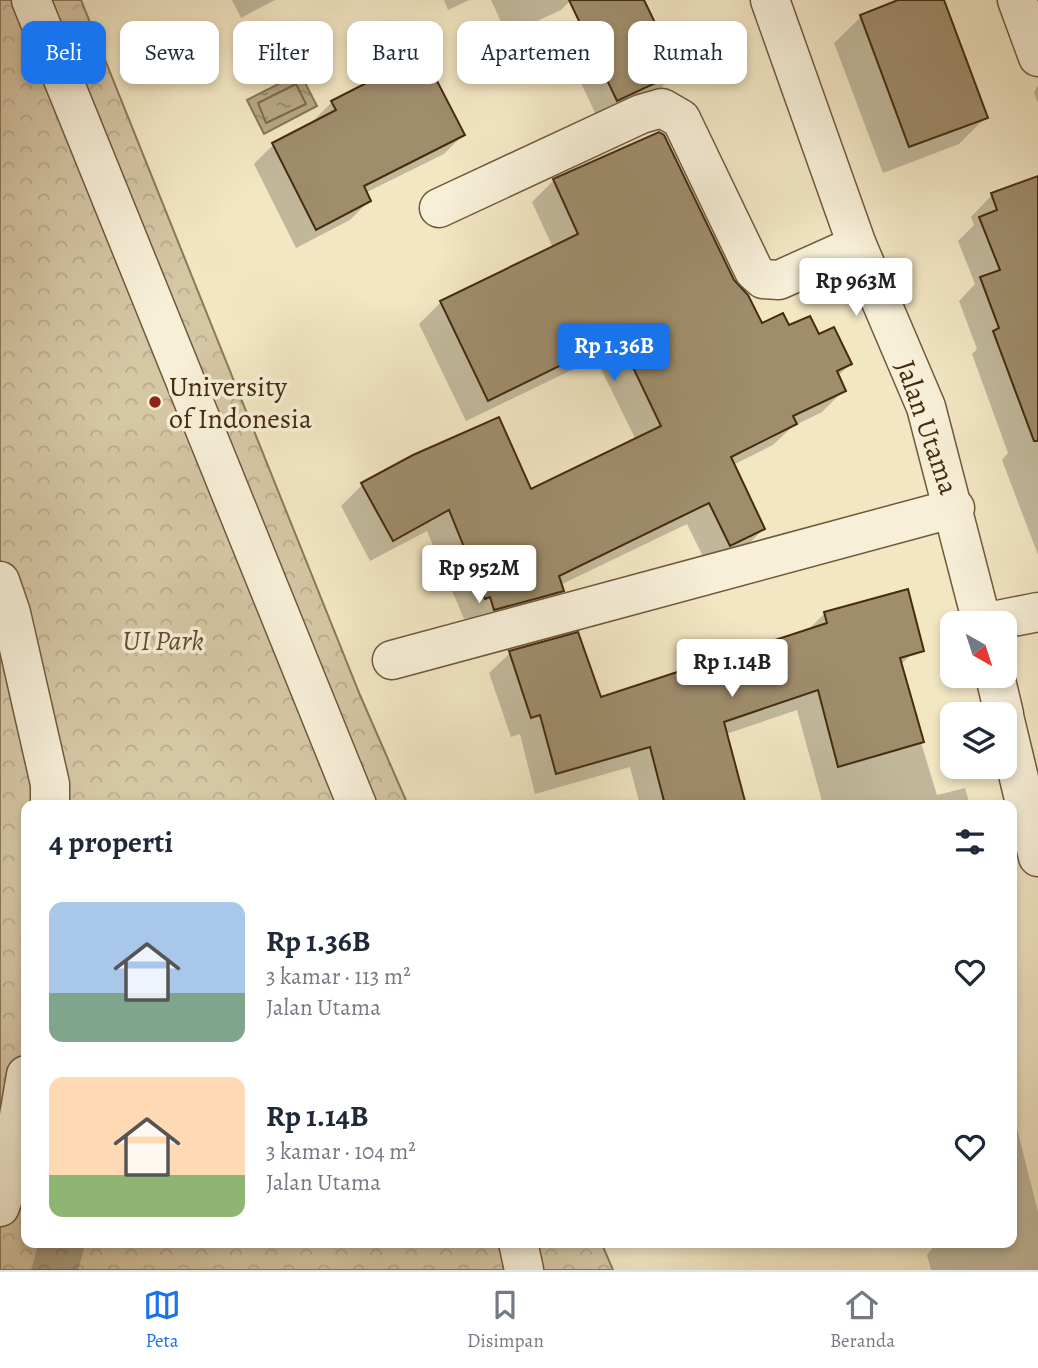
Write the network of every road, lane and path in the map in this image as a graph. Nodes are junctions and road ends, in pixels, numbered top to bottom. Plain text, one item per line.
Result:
1 (31, 0) edge
2 (770, 0) edge
3 (1017, 0) edge
4 (1038, 57) edge
5 (439, 208) dead end
6 (858, 245) junction
7 (955, 508) junction
8 (0, 581) edge
9 (980, 611) edge
10 (1038, 612) edge
11 (1017, 616) edge
12 (392, 660) dead end
13 (1017, 769) edge
14 (50, 800) edge
15 (356, 800) edge
16 (1038, 857) edge
17 (21, 1104) edge
18 (0, 1207) edge
19 (519, 1248) edge
20 (524, 1270) edge

1 - 15 street
2 - 6 street, Jalan Utama
3 - 4 street
5 - 6 street
6 - 7 street, Jalan Utama
7 - 9 street, Jalan Utama
7 - 12 street
8 - 14 street
10 - 11 street
13 - 16 street
17 - 18 street
19 - 20 street

